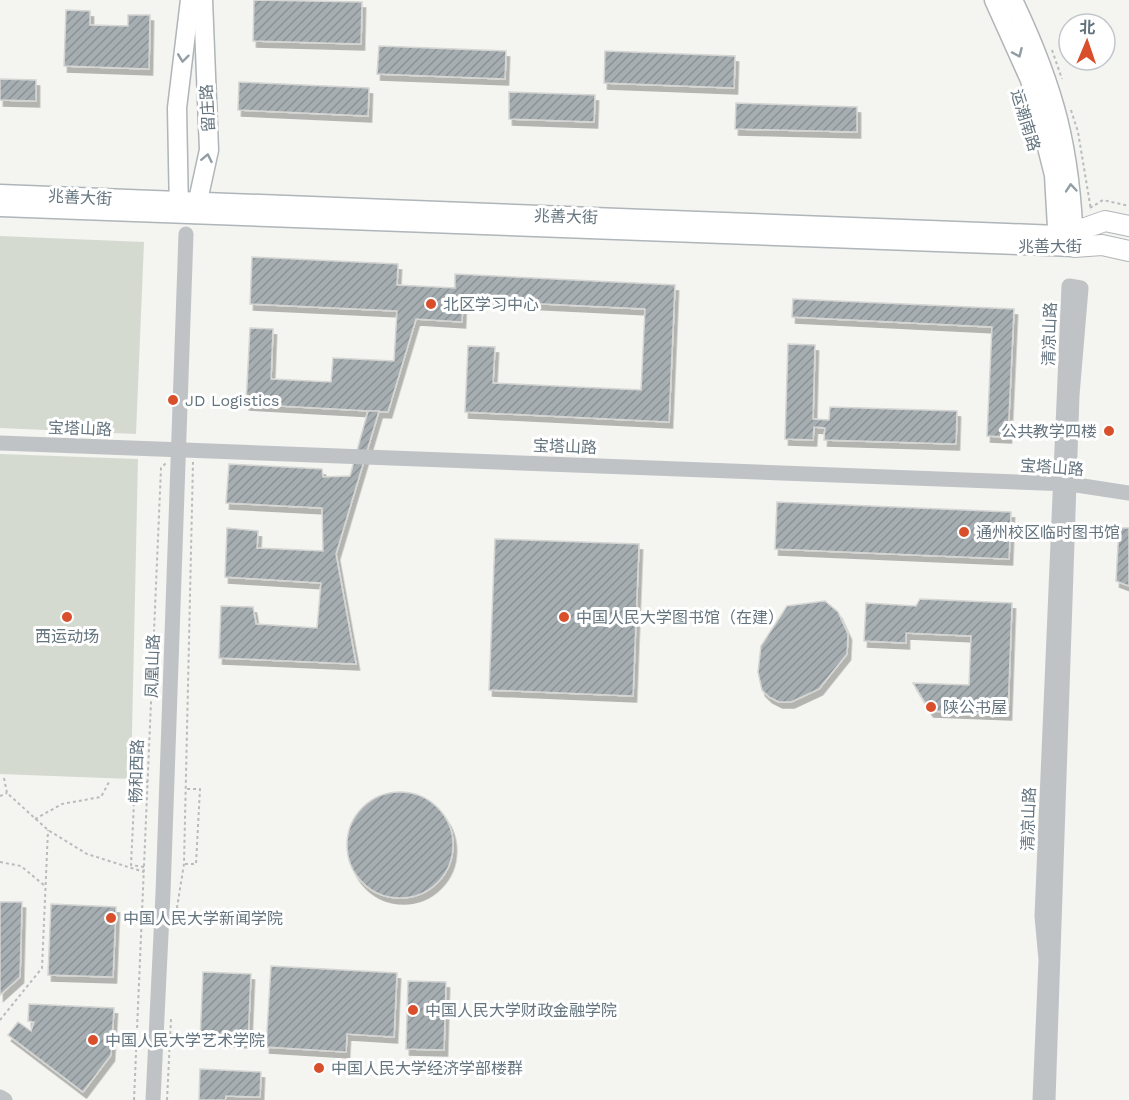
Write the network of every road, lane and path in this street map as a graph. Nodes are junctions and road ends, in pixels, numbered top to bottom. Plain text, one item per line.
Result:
1 (190, 0) edge
2 (204, 0) edge
3 (994, 0) edge
4 (1013, 0) edge
5 (0, 194) edge
6 (0, 207) edge
7 (187, 208) junction
8 (1129, 226) edge
9 (186, 234) dead end
10 (1066, 240) junction
11 (1129, 251) edge
12 (0, 443) edge
13 (186, 451) junction
14 (1066, 484) junction
15 (1129, 493) edge
16 (4, 778) dead end
17 (109, 782) dead end
18 (148, 782) junction
19 (186, 789) junction
20 (7, 793) junction
21 (0, 796) edge
22 (35, 819) junction
23 (48, 830) junction
24 (0, 862) edge
25 (184, 864) junction
26 (144, 867) junction
27 (144, 872) junction
28 (45, 886) junction
29 (175, 923) dead end
30 (171, 1017) dead end
31 (0, 1020) edge
32 (0, 1097) edge
33 (5, 1100) edge
34 (134, 1100) edge
35 (153, 1100) edge
36 (167, 1100) edge
37 (1040, 1100) edge
38 (1048, 1100) edge

1 -> 7 main road, 留庄路
7 -> 2 main road, 留庄路
3 -> 10 main road, 运潮南路
10 -> 4 main road, 运潮南路
5 - 7 main road, 兆善大街
6 - 7 main road, 兆善大街
7 - 10 main road, 兆善大街
8 - 10 main road, 兆善大街
9 - 13 street, 凤凰山路
10 - 11 main road, 兆善大街
12 - 13 street, 宝塔山路
13 - 14 street, 宝塔山路
13 - 18 path, 畅和西路
13 - 19 path
13 - 35 street, 凤凰山路
14 - 14 street, 清凉山路
14 - 15 street, 宝塔山路
14 - 37 street, 清凉山路
14 - 38 street, 清凉山路
16 - 20 path
17 - 22 path
18 - 26 path, 畅和西路
18 - 26 path
19 - 25 path
19 - 25 path
20 - 21 path
20 - 22 path
22 - 23 path
23 - 27 path
23 - 28 path
24 - 28 path
25 - 29 path
26 - 27 path, 畅和西路
27 - 34 path, 畅和西路
28 - 31 path
30 - 36 path
32 - 33 street

